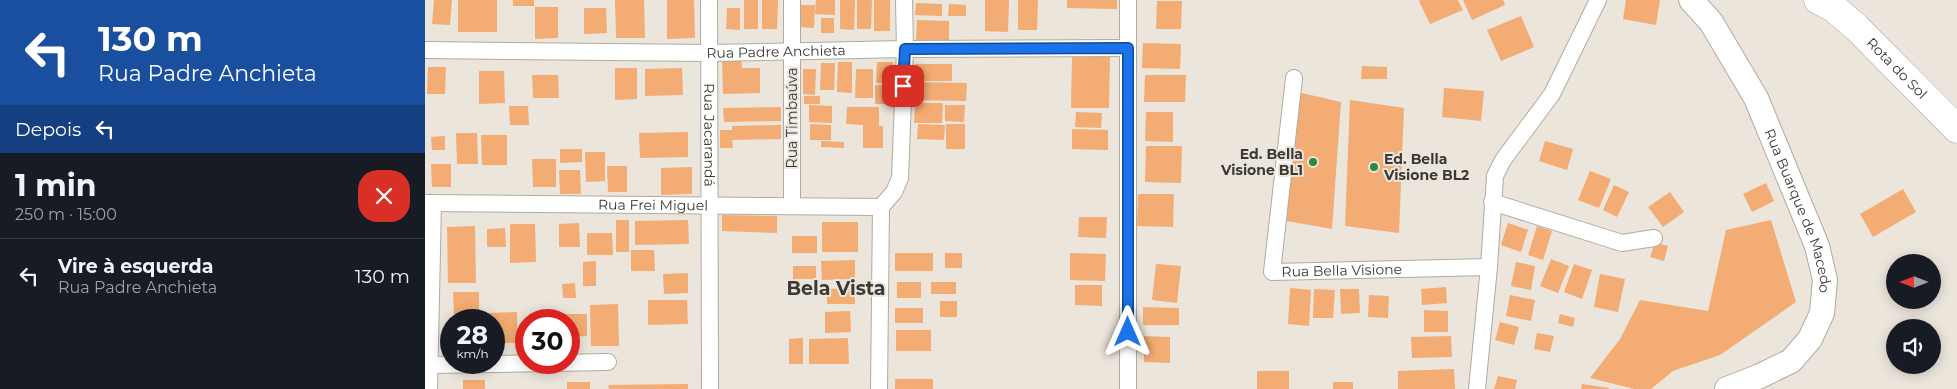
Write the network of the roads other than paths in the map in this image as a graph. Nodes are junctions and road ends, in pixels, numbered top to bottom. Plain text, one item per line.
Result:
1 (709, 0) edge
2 (792, 0) edge
3 (904, 0) edge
4 (1128, 0) edge
5 (1598, 0) edge
6 (1692, 1) edge
7 (1827, 3) edge
8 (1128, 48) junction
9 (905, 49) junction
10 (425, 50) edge
11 (793, 52) junction
12 (709, 53) junction
13 (1295, 78) dead end
14 (1957, 129) edge
15 (1492, 202) junction
16 (429, 203) edge
17 (709, 206) junction
18 (792, 206) junction
19 (881, 207) junction
20 (1654, 238) dead end
21 (1489, 268) junction
22 (609, 362) dead end
23 (429, 366) junction
24 (429, 389) edge
25 (710, 389) edge
26 (879, 389) edge
27 (1128, 389) edge
28 (1477, 389) edge
29 (1727, 389) edge

1 - 12 street, Rua Jacarandá
2 - 11 street, Rua Timbaúva
3 - 9 street
4 - 8 street
5 - 15 street
6 - 29 main road, Rua Buarque de Macedo
7 - 14 highway, Rota do Sol
8 - 9 street, Rua Padre Anchieta
8 - 27 street
9 - 11 street, Rua Padre Anchieta
9 - 19 street
10 - 12 street, Rua Padre Anchieta
11 - 12 street, Rua Padre Anchieta
11 - 18 street, Rua Timbaúva
12 - 17 street, Rua Jacarandá
13 - 21 street, Rua Bella Visione
15 - 20 street
15 - 21 street
16 - 17 street, Rua Frei Miguel
16 - 23 street
17 - 18 street, Rua Frei Miguel
17 - 25 street, Rua Jacarandá
18 - 19 street, Rua Frei Miguel
19 - 26 street
21 - 28 street
22 - 23 street
23 - 24 street

